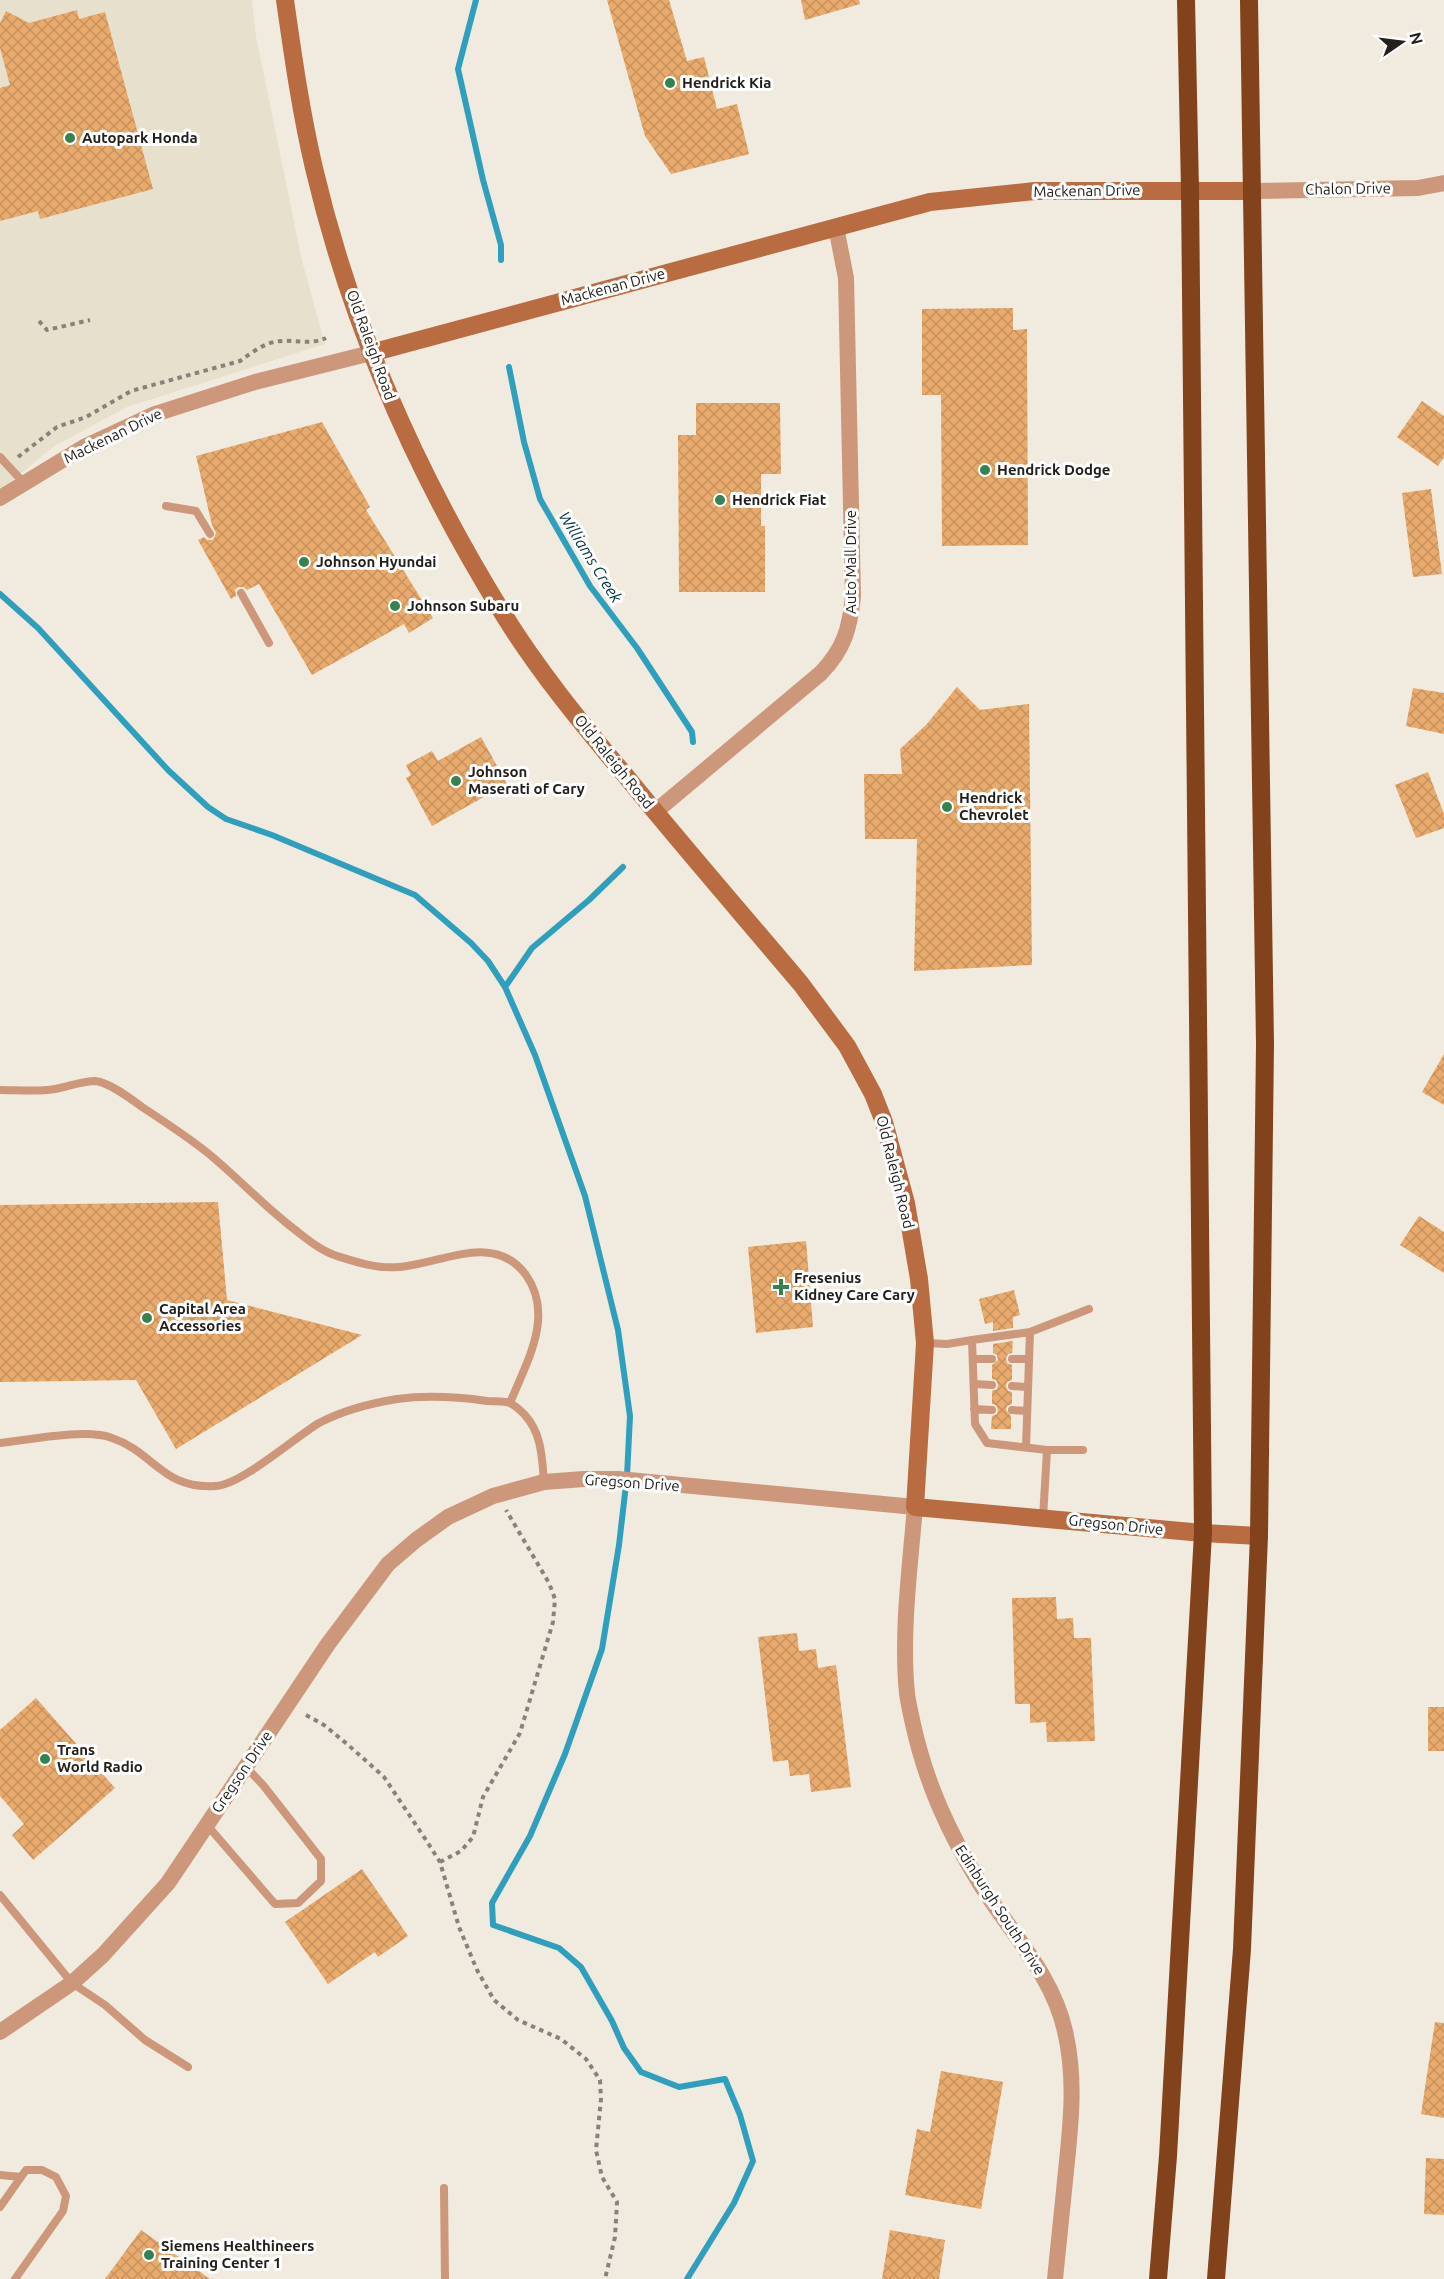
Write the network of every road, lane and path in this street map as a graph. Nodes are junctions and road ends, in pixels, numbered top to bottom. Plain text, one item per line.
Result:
1 (285, 0) edge
2 (1186, 0) edge
3 (1249, 0) edge
4 (1444, 183) edge
5 (1190, 190) junction
6 (1252, 191) junction
7 (837, 227) junction
8 (90, 320) dead end
9 (39, 321) dead end
10 (326, 338) dead end
11 (371, 353) junction
12 (0, 457) edge
13 (18, 457) dead end
14 (24, 483) junction
15 (0, 498) edge
16 (166, 506) dead end
17 (210, 534) dead end
18 (241, 593) dead end
19 (269, 644) dead end
20 (655, 812) junction
21 (0, 1090) edge
22 (1089, 1309) dead end
23 (1030, 1332) junction
24 (972, 1340) junction
25 (925, 1343) junction
26 (973, 1359) junction
27 (992, 1359) dead end
28 (1012, 1359) dead end
29 (1027, 1359) junction
30 (974, 1384) junction
31 (992, 1385) dead end
32 (1012, 1386) dead end
33 (1027, 1387) junction
34 (510, 1403) junction
35 (974, 1409) junction
36 (992, 1410) dead end
37 (1012, 1410) dead end
38 (1026, 1411) junction
39 (0, 1443) edge
40 (1026, 1447) junction
41 (1047, 1450) junction
42 (1083, 1450) dead end
43 (544, 1482) junction
44 (915, 1507) junction
45 (506, 1510) dead end
46 (1043, 1518) junction
47 (1203, 1533) junction
48 (1259, 1536) junction
49 (306, 1715) dead end
50 (246, 1767) junction
51 (207, 1825) junction
52 (440, 1862) junction
53 (0, 1895) edge
54 (72, 1983) junction
55 (0, 2032) edge
56 (188, 2067) dead end
57 (0, 2175) edge
58 (21, 2177) junction
59 (444, 2188) dead end
60 (0, 2207) edge
61 (15, 2279) edge
62 (445, 2279) edge
63 (604, 2279) edge
64 (1055, 2279) edge
65 (1158, 2279) edge
66 (1216, 2279) edge

1 - 11 street, Old Raleigh Road
2 - 5 highway
3 - 6 highway
4 - 6 street, Chalon Drive
5 - 6 street, Mackenan Drive
5 - 7 street, Mackenan Drive
5 - 47 highway
6 - 48 highway
7 - 11 street, Mackenan Drive
7 - 20 street, Auto Mall Drive
8 - 9 path
10 - 13 path
11 - 14 street, Mackenan Drive
11 - 20 street, Old Raleigh Road
12 - 14 lane
14 - 15 street, Mackenan Drive
16 - 17 lane
18 - 19 lane
20 - 25 street, Old Raleigh Road
21 - 34 lane
22 - 23 lane
23 - 24 lane
23 - 29 lane
24 - 25 lane
24 - 26 lane
25 - 44 street, Old Raleigh Road
26 - 27 lane
26 - 30 lane
28 - 29 lane
29 - 33 lane
30 - 31 lane
30 - 35 lane
32 - 33 lane
33 - 38 lane
34 - 39 lane
34 - 43 lane
35 - 36 lane
35 - 40 lane
37 - 38 lane
38 - 40 lane
40 - 41 lane
41 - 42 lane
41 - 46 lane
43 - 44 street, Gregson Drive
43 - 50 street, Gregson Drive
44 - 46 street, Gregson Drive
44 - 64 street, Edinburgh South Drive
45 - 52 path
46 - 47 street, Gregson Drive
47 - 48 street, Gregson Drive
47 - 65 highway
48 - 66 highway
49 - 52 path
50 - 51 street, Gregson Drive
50 - 51 lane
51 - 54 street, Gregson Drive
52 - 63 path
53 - 54 lane
54 - 55 street, Gregson Drive
54 - 56 lane
57 - 58 lane
58 - 60 lane
58 - 61 lane
59 - 62 lane

